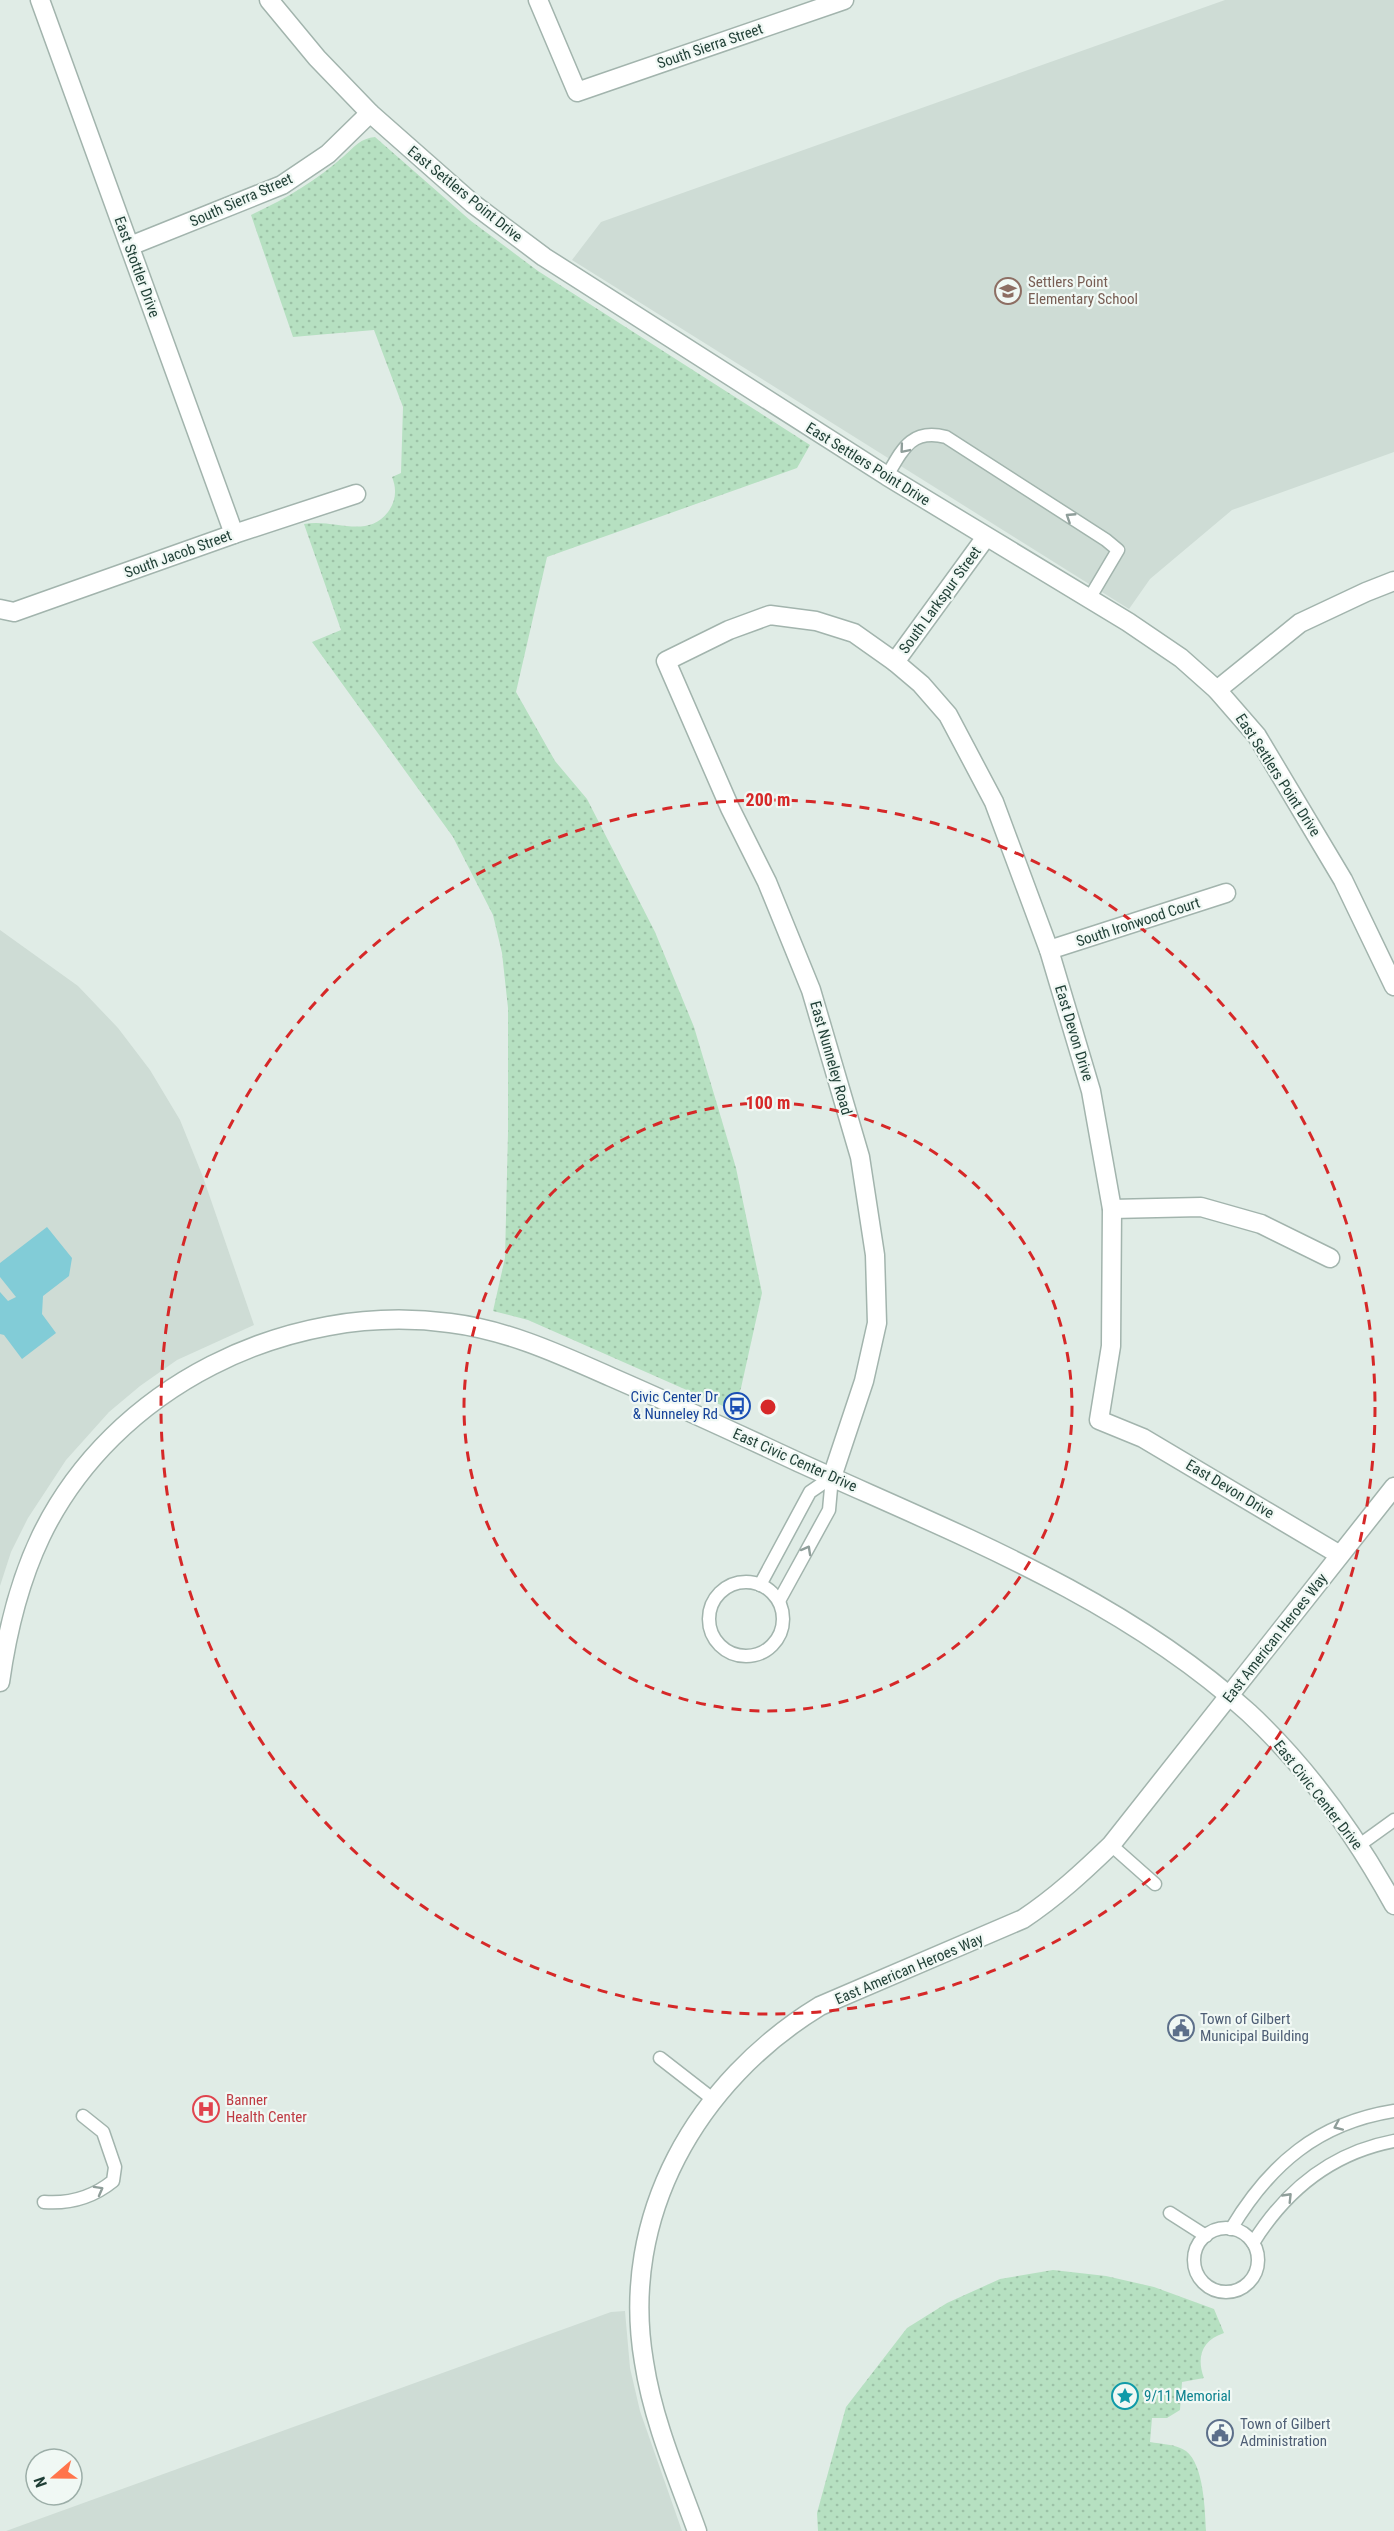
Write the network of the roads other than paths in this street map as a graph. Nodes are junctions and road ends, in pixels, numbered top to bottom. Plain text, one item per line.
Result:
1 (40, 0) edge
2 (269, 0) edge
3 (538, 0) edge
4 (844, 0) edge
5 (810, 5) edge
6 (370, 113) junction
7 (129, 246) junction
8 (887, 476) junction
9 (356, 494) dead end
10 (234, 534) junction
11 (986, 537) junction
12 (1394, 581) edge
13 (1089, 599) junction
14 (0, 609) edge
15 (666, 661) joint
16 (895, 662) junction
17 (1218, 690) junction
18 (1226, 893) dead end
19 (1049, 950) junction
20 (1394, 986) edge
21 (1112, 1209) junction
22 (1330, 1258) dead end
23 (832, 1477) junction
24 (1394, 1487) edge
25 (1340, 1555) junction
26 (760, 1585) junction
27 (779, 1601) junction
28 (0, 1682) edge
29 (1229, 1697) junction
30 (1394, 1820) edge
31 (1111, 1845) junction
32 (1358, 1846) junction
33 (1155, 1884) dead end
34 (1394, 1905) edge
35 (660, 2058) dead end
36 (714, 2100) junction
37 (1394, 2111) edge
38 (83, 2116) dead end
39 (1394, 2141) edge
40 (44, 2202) dead end
41 (1170, 2212) dead end
42 (1231, 2229) junction
43 (1206, 2236) junction
44 (1253, 2243) junction
45 (697, 2531) edge

1 - 7 street, East Stottler Drive
2 - 6 street, East Settlers Point Drive
3 - 5 street, South Sierra Street
4 - 5 street, South Sierra Street
6 - 7 street, South Sierra Street
6 - 8 street, East Settlers Point Drive
7 - 10 street, East Stottler Drive
8 - 11 street, East Settlers Point Drive
13 -> 8 lane
9 - 10 street, South Jacob Street
10 - 14 street, South Jacob Street
11 - 13 street, East Settlers Point Drive
11 - 16 street, South Larkspur Street
12 - 17 street
13 - 17 street, East Settlers Point Drive
15 - 16 street, East Devon Drive
15 - 23 street, East Nunneley Road
16 - 19 street, East Devon Drive
17 - 20 street, East Settlers Point Drive
18 - 19 street, South Ironwood Court
19 - 21 street, East Devon Drive
21 - 22 street
21 - 25 street, East Devon Drive
23 - 26 lane
27 -> 23 lane
23 - 28 street, East Civic Center Drive
23 - 29 street, East Civic Center Drive
24 - 25 street, East American Heroes Way
25 - 29 street, East American Heroes Way
26 - 27 lane
26 - 27 lane
29 - 31 street, East American Heroes Way
29 - 32 street, East Civic Center Drive
30 - 32 lane
31 - 33 lane
31 - 36 street, East American Heroes Way
32 - 34 street, East Civic Center Drive
35 - 36 lane
36 - 45 street, East American Heroes Way
37 -> 42 lane
40 -> 38 lane
44 -> 39 lane
41 - 43 lane
42 - 43 lane
42 - 44 lane
43 - 44 lane

